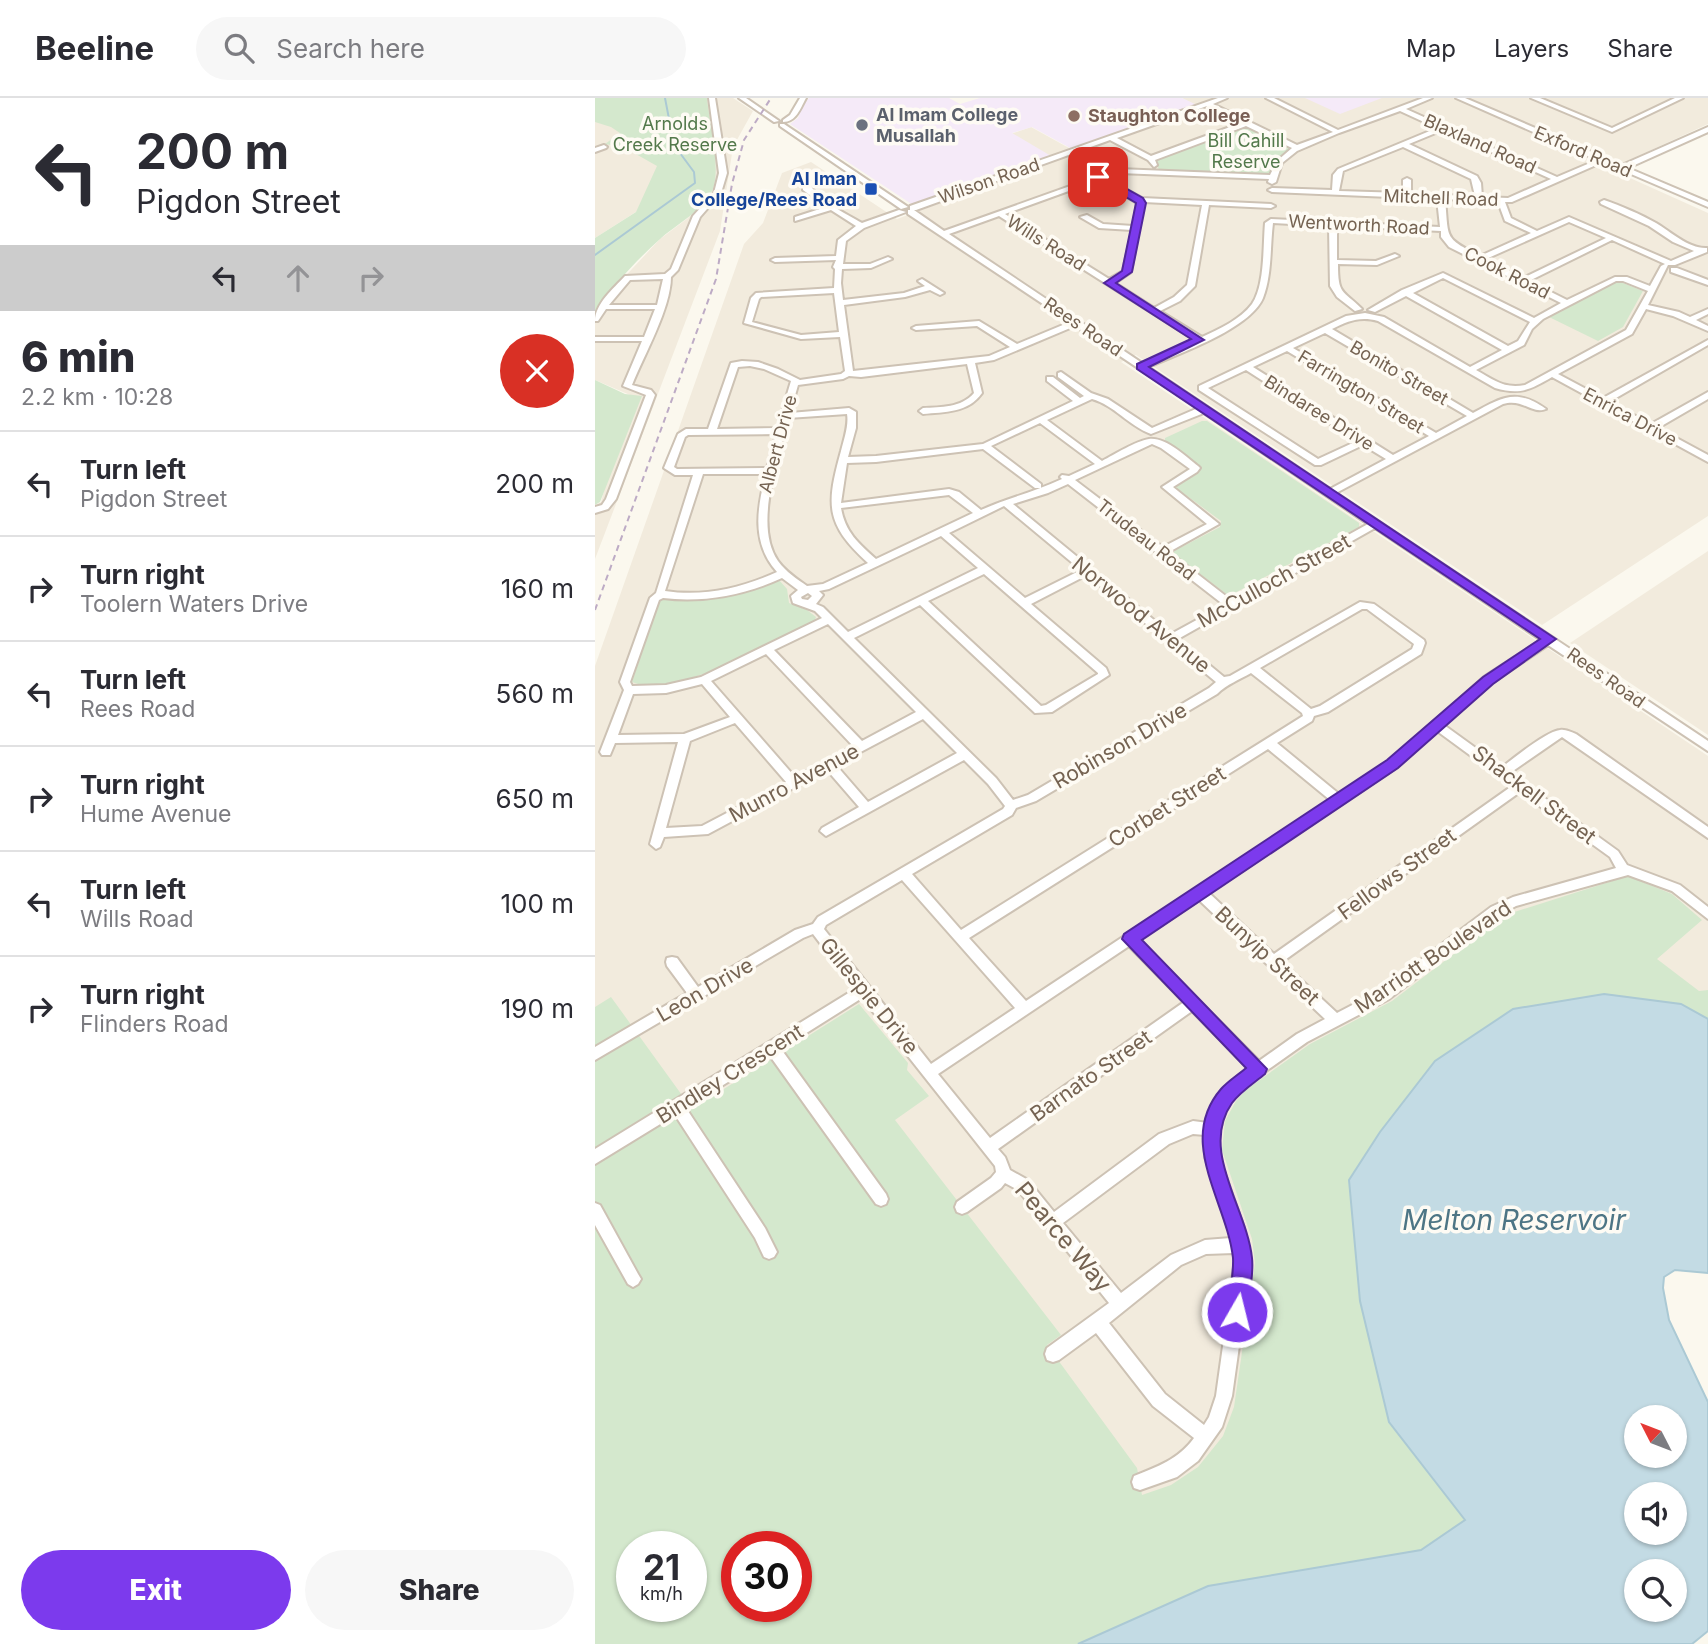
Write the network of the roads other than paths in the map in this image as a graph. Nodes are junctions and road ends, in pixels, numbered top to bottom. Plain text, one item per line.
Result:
1 (712, 98) edge
2 (742, 98) edge
3 (803, 98) edge
4 (1189, 98) edge
5 (1224, 98) edge
6 (1269, 98) edge
7 (1429, 98) edge
8 (1459, 98) edge
9 (1534, 98) edge
10 (1680, 98) edge
11 (1206, 105) junction
12 (1401, 109) junction
13 (781, 122) junction
14 (1247, 123) junction
15 (1444, 128) junction
16 (1708, 129) edge
17 (1337, 131) junction
18 (1111, 138) junction
19 (1403, 144) junction
20 (604, 147) dead end
21 (1297, 148) junction
22 (595, 150) edge
23 (1151, 159) junction
24 (1602, 160) junction
25 (1622, 168) junction
26 (1153, 172) junction
27 (1098, 177) junction
28 (1273, 177) junction
29 (1407, 180) dead end
30 (1558, 180) junction
31 (806, 183) dead end
32 (1272, 190) junction
33 (1335, 194) junction
34 (1407, 197) junction
35 (1441, 199) junction
36 (1140, 200) junction
37 (1479, 200) junction
38 (1501, 201) junction
39 (1604, 202) dead end
40 (1206, 203) junction
41 (1708, 205) edge
42 (1271, 206) junction
43 (830, 208) junction
44 (908, 210) junction
45 (1000, 214) junction
46 (1084, 217) dead end
47 (798, 219) dead end
48 (1271, 221) junction
49 (1333, 224) junction
50 (861, 226) junction
51 (1137, 228) junction
52 (1444, 229) junction
53 (946, 233) junction
54 (1536, 233) junction
55 (1611, 238) junction
56 (1704, 249) edge
57 (1395, 256) dead end
58 (888, 259) dead end
59 (1480, 259) junction
60 (775, 260) dead end
61 (1335, 261) junction
62 (838, 263) junction
63 (1672, 266) junction
64 (1446, 273) joint
65 (667, 276) junction
66 (922, 281) dead end
67 (1523, 281) junction
68 (1109, 283) junction
69 (1708, 283) edge
70 (931, 287) junction
71 (838, 290) junction
72 (1653, 290) junction
73 (1405, 292) junction
74 (940, 293) dead end
75 (839, 303) junction
76 (1567, 303) junction
77 (1644, 306) junction
78 (602, 307) junction
79 (659, 307) junction
80 (1154, 311) junction
81 (1365, 311) junction
82 (1708, 311) edge
83 (1349, 318) joint
84 (595, 319) edge
85 (1381, 319) joint
86 (1691, 320) junction
87 (1534, 321) junction
88 (1077, 322) junction
89 (916, 328) dead end
90 (1325, 329) junction
91 (1708, 329) edge
92 (844, 334) junction
93 (595, 339) edge
94 (647, 339) junction
95 (1199, 340) junction
96 (1708, 342) edge
97 (1286, 347) junction
98 (1017, 348) junction
99 (1509, 350) junction
100 (971, 363) junction
101 (1141, 366) junction
102 (1245, 366) junction
103 (1470, 370) junction
104 (849, 373) junction
105 (1552, 374) junction
106 (797, 382) junction
107 (1514, 394) junction
108 (1708, 395) edge
109 (1089, 396) junction
110 (1079, 401) junction
111 (1602, 402) junction
112 (1532, 403) joint
113 (1542, 409) dead end
114 (1206, 410) junction
115 (923, 411) dead end
116 (785, 416) junction
117 (1473, 416) junction
118 (1040, 419) junction
119 (1651, 428) junction
120 (781, 430) junction
121 (712, 431) junction
122 (1151, 436) junction
123 (1435, 436) junction
124 (1364, 442) junction
125 (985, 446) junction
126 (1705, 454) edge
127 (1394, 457) junction
128 (844, 460) junction
129 (1098, 462) junction
130 (771, 471) junction
131 (699, 472) junction
132 (1065, 477) junction
133 (1038, 486) junction
134 (1328, 491) junction
135 (1009, 501) junction
136 (836, 506) junction
137 (595, 510) edge
138 (980, 514) junction
139 (1377, 523) junction
140 (942, 532) junction
141 (1162, 552) junction
142 (876, 564) junction
143 (985, 569) junction
144 (1086, 571) junction
145 (783, 573) junction
146 (661, 594) junction
147 (811, 594) junction
148 (921, 601) junction
149 (1024, 603) junction
150 (1231, 605) junction
151 (823, 621) junction
152 (848, 637) junction
153 (1170, 639) junction
154 (1550, 639) junction
155 (767, 649) junction
156 (1252, 668) junction
157 (704, 680) junction
158 (1224, 681) junction
159 (629, 690) junction
160 (924, 713) junction
161 (1309, 714) junction
162 (738, 718) junction
163 (1438, 726) junction
164 (685, 738) junction
165 (611, 739) junction
166 (1269, 743) junction
167 (860, 747) junction
168 (1708, 747) edge
169 (607, 752) dead end
170 (965, 754) junction
171 (828, 765) junction
172 (1503, 772) junction
173 (794, 783) junction
174 (1521, 785) junction
175 (1338, 800) junction
176 (1011, 805) junction
177 (867, 809) junction
178 (827, 831) dead end
179 (1708, 833) edge
180 (657, 838) joint
181 (1625, 870) junction
182 (903, 873) junction
183 (1199, 892) junction
184 (1708, 914) edge
185 (817, 928) junction
186 (960, 937) junction
187 (1130, 939) junction
188 (672, 962) dead end
189 (1273, 962) junction
190 (864, 990) junction
191 (696, 995) junction
192 (1193, 1003) junction
193 (1025, 1010) junction
194 (1335, 1020) junction
195 (772, 1048) junction
196 (595, 1054) edge
197 (1258, 1069) junction
198 (929, 1073) junction
199 (677, 1106) junction
200 (1212, 1130) junction
201 (988, 1148) junction
202 (595, 1157) edge
203 (1003, 1174) junction
204 (881, 1199) dead end
205 (962, 1207) dead end
206 (595, 1211) edge
207 (1053, 1222) junction
208 (1240, 1245) junction
209 (769, 1252) dead end
210 (633, 1279) dead end
211 (1120, 1304) junction
212 (1098, 1322) junction
213 (1053, 1354) dead end
214 (1206, 1437) junction
215 (1140, 1482) dead end

1 - 65 street
2 - 13 street, Rees Road
3 - 13 street
4 - 11 street
5 - 11 street, Wilson Road
6 - 17 street
7 - 12 street
8 - 24 street, Exford Road
9 - 10 street
11 - 14 street
11 - 18 street, Wilson Road
12 - 15 street, Blaxland Road
12 - 17 street
13 - 44 street, Rees Road
14 - 21 street
14 - 23 street
15 - 19 street
15 - 30 street, Blaxland Road
16 - 25 street
17 - 21 street
18 - 23 street
18 - 44 street, Wilson Road
19 - 33 street
19 - 37 street
20 - 22 street
21 - 28 street
23 - 26 street
24 - 25 street, Exford Road
24 - 30 street, Mitchell Road
25 - 41 street, Exford Road
26 - 27 street
26 - 28 street
27 - 36 street
27 - 45 street
28 - 32 street
29 - 34 street
30 - 38 street, Mitchell Road
31 - 43 street
32 - 33 street, Mitchell Road
32 - 42 street
33 - 34 street, Mitchell Road
34 - 35 street, Mitchell Road
35 - 37 street, Mitchell Road
35 - 52 street, Cook Road
36 - 40 street
36 - 51 street
37 - 38 street, Mitchell Road
38 - 54 street
39 - 56 street
40 - 42 street
40 - 80 street
42 - 48 street
43 - 47 street
43 - 50 street
44 - 50 street
44 - 53 street, Rees Road
45 - 53 street
45 - 68 street, Wills Road
46 - 51 street
48 - 49 street, Wentworth Road
48 - 95 street
49 - 52 street, Wentworth Road
49 - 61 street
50 - 62 street
51 - 68 street
52 - 59 street, Cook Road
53 - 88 street, Rees Road
54 - 55 street
54 - 59 street
55 - 63 street
55 - 67 street
56 - 63 street
57 - 61 street
58 - 62 street
59 - 67 street, Cook Road
60 - 62 street
61 - 81 street
62 - 71 street
63 - 69 street
63 - 72 street
64 - 73 street
64 - 87 street
65 - 78 street
65 - 79 street
66 - 70 street
67 - 76 street, Cook Road
68 - 80 street, Wills Road
70 - 74 street
70 - 75 street
71 - 75 street
71 - 92 street
72 - 76 street
72 - 77 street
73 - 81 street
73 - 99 street
75 - 92 street
76 - 87 street
77 - 86 street
77 - 105 street
78 - 79 street
78 - 84 street
79 - 94 street
80 - 95 street, Wills Road
81 - 83 street
81 - 85 street
82 - 86 street
83 - 90 street
85 - 103 street
86 - 91 street
87 - 99 street
88 - 98 street, Albert Drive
88 - 101 street, Rees Road
89 - 98 street
90 - 97 street
90 - 117 street, Bonito Street
92 - 104 street
93 - 94 street
94 - 137 street
95 - 101 street
96 - 111 street
97 - 102 street
97 - 123 street, Farrington Street
98 - 100 street, Albert Drive
99 - 103 street
100 - 104 street, Albert Drive
100 - 115 street
101 - 114 street, Rees Road
102 - 124 street, Bindaree Drive
102 - 124 street
103 - 107 street
104 - 106 street, Albert Drive
105 - 107 street
105 - 111 street, Enrica Drive
106 - 116 street, Albert Drive
106 - 121 street
107 - 112 street
107 - 117 street
108 - 119 street
109 - 110 street
109 - 110 street
109 - 122 street
110 - 118 street
111 - 119 street, Enrica Drive
112 - 113 street
114 - 122 street
114 - 134 street, Rees Road
116 - 120 street, Albert Drive
116 - 128 street
117 - 123 street
118 - 125 street
118 - 129 street
119 - 126 street, Enrica Drive
120 - 121 street
120 - 130 street, Albert Drive
121 - 131 street
122 - 129 street
122 - 141 street
123 - 127 street
124 - 127 street, Bindaree Drive
125 - 128 street
125 - 133 street
127 - 134 street
128 - 136 street
129 - 132 street
130 - 131 street
130 - 145 street, Albert Drive
131 - 146 street
132 - 133 street
132 - 135 street
132 - 141 street, Trudeau Road
133 - 135 street
134 - 139 street, Rees Road
135 - 138 street
135 - 144 street, Norwood Avenue
136 - 138 street
136 - 142 street
138 - 140 street
139 - 150 street, McCulloch Street
139 - 154 street, Rees Road
140 - 142 street
140 - 143 street
141 - 150 street, Trudeau Road
142 - 147 street
143 - 148 street
143 - 149 street
144 - 149 street
144 - 153 street, Norwood Avenue
145 - 146 street
145 - 147 street, Albert Drive
146 - 159 street
147 - 151 street, Albert Drive
148 - 149 street
148 - 152 street
150 - 153 street, McCulloch Street
151 - 152 street, Albert Drive
151 - 155 street
152 - 160 street, Albert Drive
153 - 158 street, Norwood Avenue
154 - 163 street
154 - 168 street, Rees Road
155 - 157 street
155 - 167 street
156 - 158 street, Norwood Avenue
156 - 161 street
156 - 161 street, Norwood Avenue
157 - 159 street
157 - 162 street
158 - 176 street, Robinson Drive
159 - 165 street
160 - 167 street, Munro Avenue
160 - 170 street, Albert Drive
161 - 166 street, Corbet Street
162 - 164 street
162 - 173 street
163 - 172 street, Shackell Street
163 - 175 street
164 - 165 street
164 - 180 street
165 - 169 street
166 - 175 street
166 - 186 street, Corbet Street
167 - 171 street, Munro Avenue
170 - 176 street, Albert Drive
170 - 177 street
171 - 173 street, Munro Avenue
171 - 177 street
172 - 174 street, Shackell Street
172 - 179 street
173 - 180 street, Munro Avenue
174 - 181 street, Shackell Street
174 - 189 street, Fellows Street
175 - 183 street
176 - 182 street, Gillespie Drive
177 - 178 street
181 - 184 street
181 - 194 street, Marriott Boulevard
182 - 185 street, Gillespie Drive
182 - 186 street
183 - 187 street
183 - 189 street, Bunyip Street
185 - 190 street, Gillespie Drive
185 - 191 street, Leon Drive
186 - 193 street
187 - 192 street
187 - 193 street
188 - 191 street
189 - 194 street, Bunyip Street
190 - 195 street, Bindley Crescent
190 - 198 street, Gillespie Drive
191 - 196 street, Leon Drive
192 - 197 street
192 - 201 street, Barnato Street
193 - 198 street
194 - 197 street, Marriott Boulevard
195 - 199 street, Bindley Crescent
195 - 204 street
197 - 200 street, Marriott Boulevard
198 - 201 street, Gillespie Drive
199 - 202 street, Bindley Crescent
199 - 209 street
200 - 207 street
200 - 208 street, Marriott Boulevard
201 - 203 street, Gillespie Drive
203 - 205 street
203 - 207 street, Pearce Way
206 - 210 street
207 - 211 street, Pearce Way
208 - 211 street
208 - 214 street, Marriott Boulevard
211 - 212 street
212 - 213 street
212 - 214 street
214 - 215 street, Marriott Boulevard

